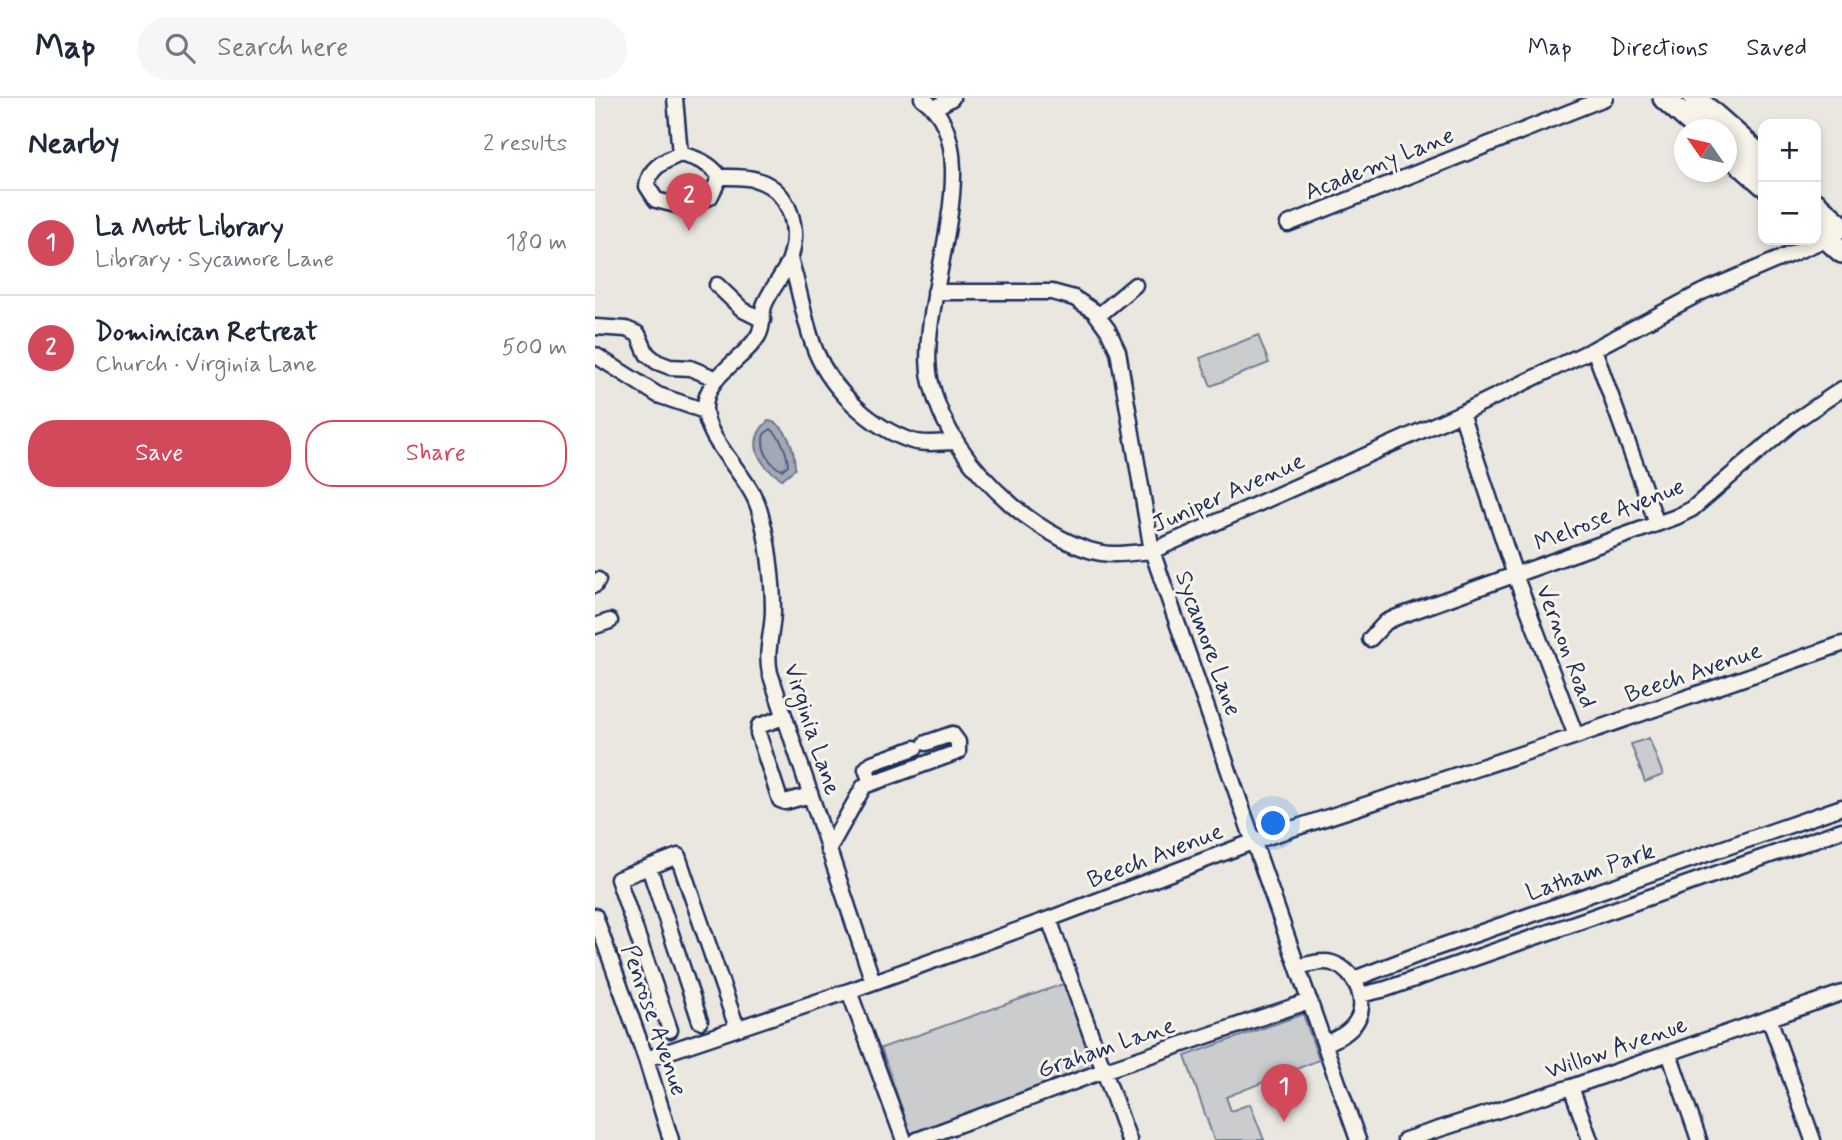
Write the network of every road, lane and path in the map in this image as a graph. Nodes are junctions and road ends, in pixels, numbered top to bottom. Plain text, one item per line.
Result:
1 (675, 98) edge
2 (922, 98) edge
3 (952, 98) edge
4 (1605, 98) edge
5 (1664, 98) edge
6 (1695, 98) edge
7 (935, 108) junction
8 (1688, 119) edge
9 (680, 154) junction
10 (1758, 154) edge
11 (1737, 161) edge
12 (720, 177) junction
13 (1761, 182) edge
14 (698, 202) dead end
15 (675, 205) dead end
16 (1821, 212) edge
17 (1288, 224) dead end
18 (1835, 233) edge
19 (790, 259) junction
20 (717, 285) dead end
21 (1135, 285) dead end
22 (935, 292) junction
23 (1098, 316) junction
24 (763, 320) junction
25 (595, 327) edge
26 (1594, 349) junction
27 (595, 355) edge
28 (717, 379) junction
29 (1842, 389) edge
30 (705, 411) junction
31 (1461, 413) junction
32 (955, 442) junction
33 (1657, 524) junction
34 (1152, 551) junction
35 (1515, 575) junction
36 (610, 621) dead end
37 (595, 626) edge
38 (1370, 639) dead end
39 (1842, 643) edge
40 (784, 717) junction
41 (1576, 736) junction
42 (871, 783) junction
43 (810, 795) junction
44 (1842, 807) edge
45 (1792, 825) junction
46 (1842, 830) edge
47 (1255, 841) junction
48 (1800, 845) junction
49 (828, 850) junction
50 (649, 867) junction
51 (1647, 875) junction
52 (1654, 895) junction
53 (595, 916) edge
54 (1049, 919) junction
55 (1454, 942) junction
56 (1460, 963) junction
57 (1299, 967) junction
58 (1354, 979) junction
59 (873, 982) junction
60 (849, 990) junction
61 (1842, 993) edge
62 (1360, 995) junction
63 (1310, 1001) junction
64 (1769, 1018) junction
65 (699, 1021) dead end
66 (737, 1028) junction
67 (670, 1030) dead end
68 (1325, 1044) junction
69 (1669, 1053) junction
70 (646, 1059) junction
71 (1104, 1071) junction
72 (1571, 1087) junction
73 (671, 1140) edge
74 (904, 1140) edge
75 (917, 1140) edge
76 (1129, 1140) edge
77 (1358, 1140) edge
78 (1405, 1140) edge
79 (1590, 1140) edge
80 (1699, 1140) edge
81 (1813, 1140) edge

1 - 9 street
2 - 7 street, Juniper Avenue
3 - 7 street
4 - 17 street, Academy Lane
5 - 8 highway
6 - 10 highway
7 - 22 street, Juniper Avenue
9 - 12 street
9 - 15 street
11 - 13 highway
12 - 14 street
12 - 19 street
16 - 18 highway
18 - 26 street, Juniper Avenue
19 - 24 street
19 - 32 street
20 - 24 street
21 - 23 street
22 - 23 street, Sycamore Lane
22 - 32 street, Juniper Avenue
23 - 34 street, Sycamore Lane
24 - 28 street
25 - 28 street
26 - 31 street, Juniper Avenue
26 - 33 street
27 - 30 street
28 - 30 street
29 - 33 street, Melrose Avenue
30 - 40 street, Virginia Lane
31 - 34 street, Juniper Avenue
31 - 35 street, Vernon Road
32 - 34 street, Juniper Avenue
33 - 35 street, Melrose Avenue
34 - 47 street, Sycamore Lane
35 - 38 street, Melrose Avenue
35 - 41 street, Vernon Road
36 - 37 street
39 - 41 street, Beech Avenue
40 - 43 street, Virginia Lane
40 - 43 street
41 - 47 street, Beech Avenue
42 - 42 street
42 - 49 street
43 - 49 street, Virginia Lane
44 - 45 street, Latham Park
45 - 48 street
45 - 51 street, Latham Park
46 - 48 street, Latham Park
47 - 54 street, Beech Avenue
47 - 57 street, Sycamore Lane
48 - 52 street, Latham Park
49 - 59 street, Virginia Lane
50 - 65 street
50 - 66 street
50 - 67 street
51 - 52 street
51 - 55 street, Latham Park
52 - 56 street, Latham Park
53 - 70 street, Penrose Avenue
54 - 59 street, Beech Avenue
54 - 71 street
55 - 56 street
55 - 58 street, Latham Park
56 - 62 street, Latham Park
57 - 58 street
57 - 63 street, Sycamore Lane
58 - 62 street
59 - 60 street, Beech Avenue
60 - 66 street, Beech Avenue
60 - 74 street
61 - 64 street, Willow Avenue
62 - 68 street
63 - 68 street, Sycamore Lane
63 - 71 street, Graham Lane
64 - 69 street, Willow Avenue
64 - 81 street
66 - 70 street, Beech Avenue
68 - 77 street, Sycamore Lane
69 - 72 street, Willow Avenue
69 - 80 street
70 - 73 street, Penrose Avenue
71 - 75 street, Graham Lane
71 - 76 street
72 - 78 street, Willow Avenue
72 - 79 street

